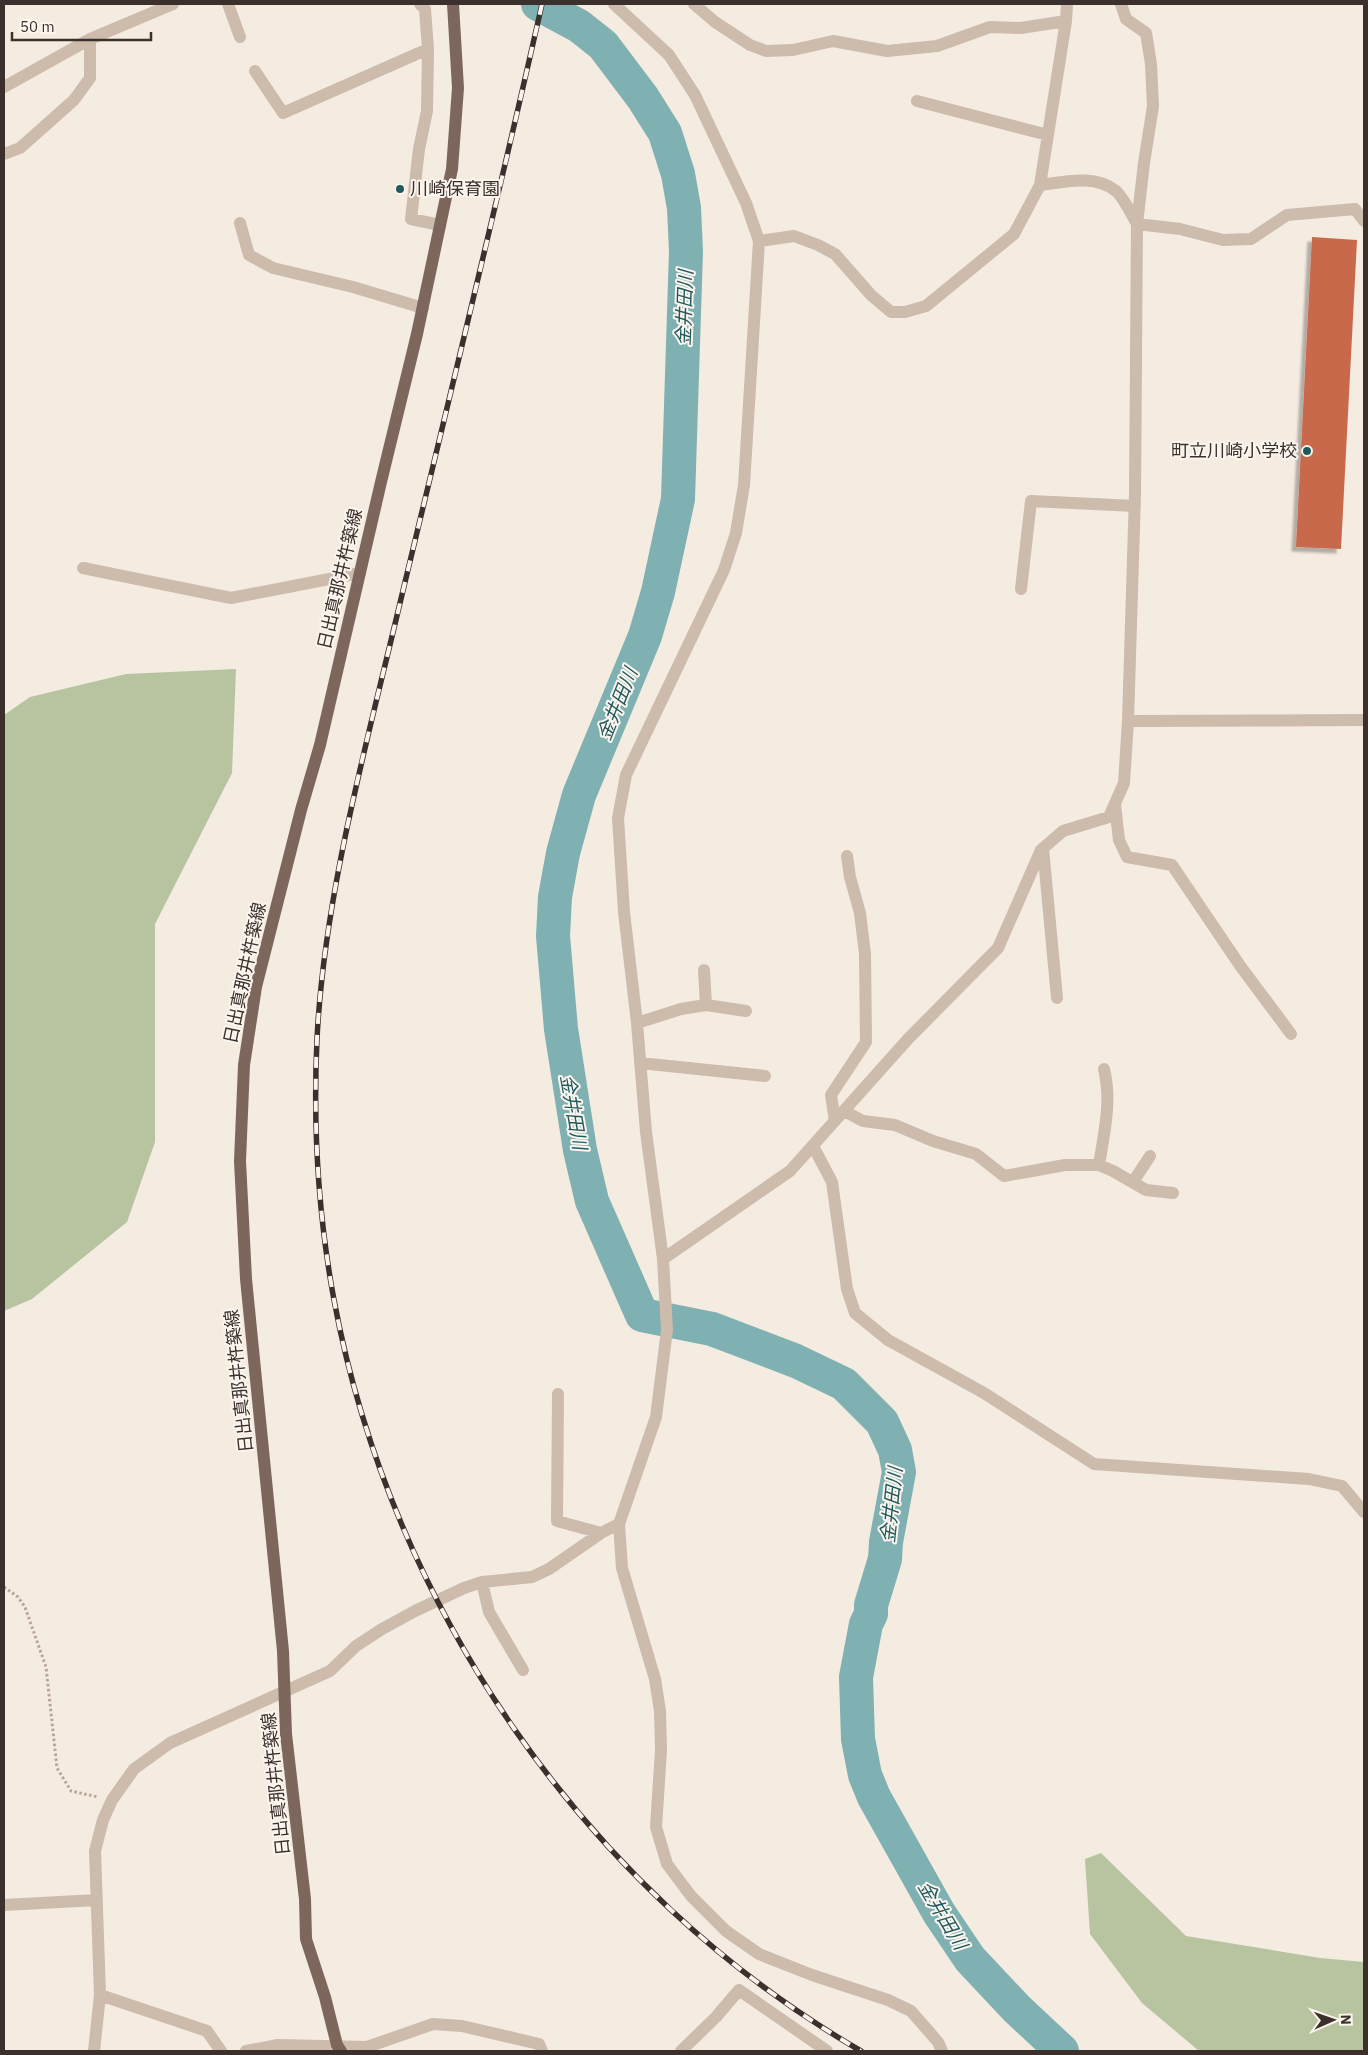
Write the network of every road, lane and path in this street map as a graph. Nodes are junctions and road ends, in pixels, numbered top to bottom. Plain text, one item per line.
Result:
1 (173, 4) edge
2 (228, 4) edge
3 (420, 4) edge
4 (614, 4) edge
5 (694, 4) edge
6 (1067, 4) edge
7 (1121, 4) edge
8 (453, 9) edge
9 (1066, 21) junction
10 (240, 37) dead end
11 (90, 39) junction
12 (428, 48) junction
13 (254, 71) dead end
14 (4, 87) edge
15 (916, 101) dead end
16 (1048, 135) junction
17 (4, 154) edge
18 (1040, 185) junction
19 (1364, 221) edge
20 (240, 223) dead end
21 (1137, 224) junction
22 (440, 225) junction
23 (759, 241) junction
24 (423, 308) junction
25 (1134, 506) junction
26 (83, 568) dead end
27 (360, 573) junction
28 (1021, 589) dead end
29 (1364, 720) edge
30 (1128, 721) junction
31 (1115, 803) junction
32 (1043, 848) junction
33 (847, 856) dead end
34 (704, 970) dead end
35 (1056, 998) dead end
36 (706, 1004) junction
37 (746, 1011) dead end
38 (637, 1024) junction
39 (1291, 1034) dead end
40 (640, 1063) junction
41 (1104, 1069) dead end
42 (764, 1076) dead end
43 (844, 1110) junction
44 (835, 1122) junction
45 (813, 1146) junction
46 (1150, 1156) dead end
47 (1099, 1165) junction
48 (1133, 1182) junction
49 (1173, 1193) dead end
50 (662, 1259) junction
51 (558, 1394) dead end
52 (1364, 1512) edge
53 (618, 1524) junction
54 (601, 1533) junction
55 (482, 1582) junction
56 (4, 1588) edge
57 (523, 1670) dead end
58 (285, 1691) junction
59 (112, 1800) junction
60 (97, 1900) junction
61 (4, 1905) edge
62 (100, 1995) junction
63 (339, 2048) edge
64 (94, 2051) edge
65 (221, 2051) edge
66 (246, 2051) edge
67 (542, 2051) edge
68 (681, 2051) edge
69 (828, 2051) edge
70 (942, 2051) edge

1 - 11 street
2 - 10 street
3 - 12 street
4 - 23 street
5 - 9 street
6 - 9 street
7 - 21 street
8 - 22 main road, 日出真那井杵築線
9 - 16 street
11 - 14 street
11 - 17 street
12 - 13 street
12 - 22 street
15 - 16 street
16 - 18 street
18 - 21 street
18 - 23 street
19 - 21 street
20 - 24 street
21 - 25 street
22 - 24 main road, 日出真那井杵築線
23 - 38 street
24 - 27 main road, 日出真那井杵築線
25 - 28 street
25 - 30 street
26 - 27 street
27 - 58 main road, 日出真那井杵築線
29 - 30 street
30 - 31 street
31 - 32 street
31 - 39 street
32 - 35 street
32 - 43 street
33 - 44 street
34 - 36 street
36 - 37 street
36 - 38 street
38 - 40 street
40 - 42 street
40 - 50 street
41 - 47 street
43 - 44 street
43 - 47 street
44 - 45 street
45 - 50 street
45 - 52 street
46 - 48 street
47 - 48 street
48 - 49 street
50 - 53 street
51 - 54 street
53 - 54 street
53 - 70 street
54 - 55 street
55 - 57 street
55 - 58 street
56 - 59 path
58 - 59 street
58 - 63 main road, 日出真那井杵築線
59 - 60 street
60 - 61 street
60 - 62 street
62 - 64 street
62 - 65 street
63 - 66 street
63 - 67 street
68 - 69 street

